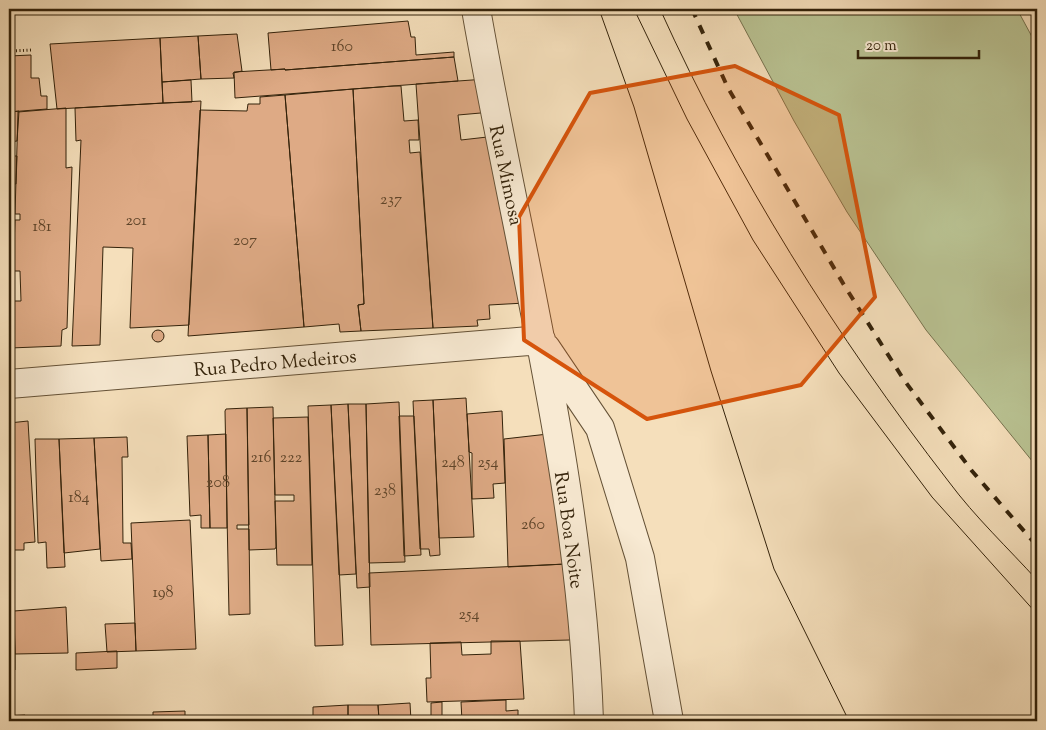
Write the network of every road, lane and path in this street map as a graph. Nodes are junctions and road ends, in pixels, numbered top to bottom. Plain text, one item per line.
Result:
1 (476, 9) edge
2 (33, 50) dead end
3 (9, 51) edge
4 (541, 340) junction
5 (9, 384) edge
6 (589, 721) edge
7 (669, 721) edge

1 - 4 street, Rua Mimosa
2 - 3 path
4 - 5 street, Rua Pedro Medeiros
4 - 6 street, Rua Boa Noite
4 - 7 street

